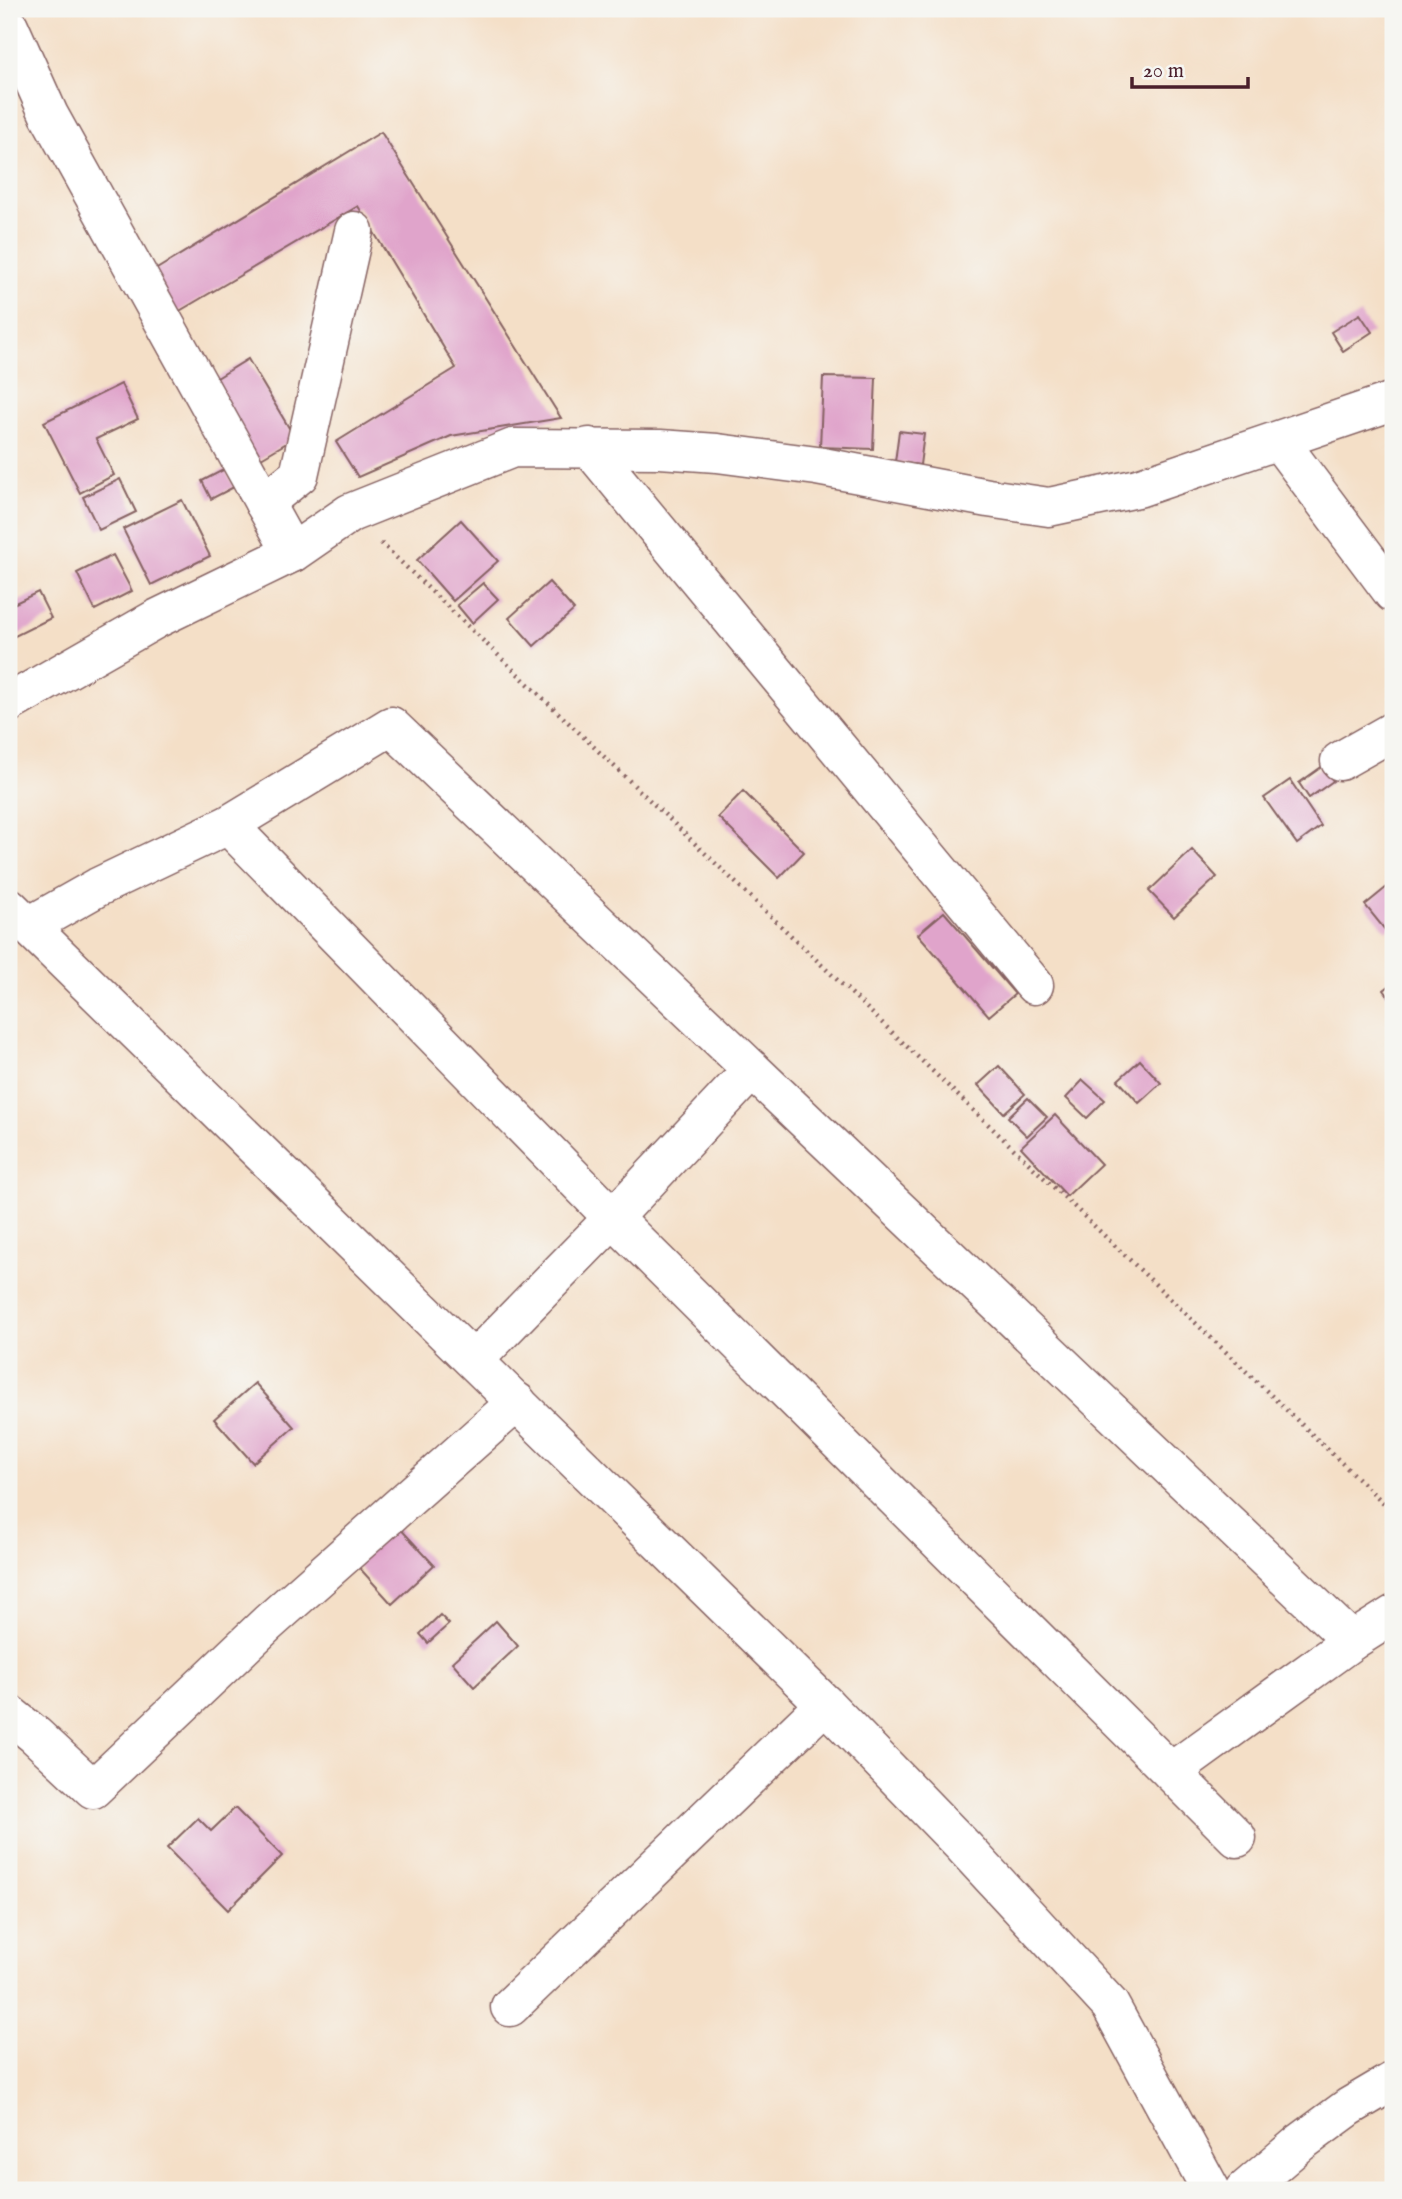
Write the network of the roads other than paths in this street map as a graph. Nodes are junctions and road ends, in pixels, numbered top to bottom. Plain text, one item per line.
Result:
1 (9, 26) edge
2 (354, 231) dead end
3 (1393, 401) edge
4 (1279, 441) junction
5 (589, 447) junction
6 (264, 503) junction
7 (292, 553) junction
8 (1393, 593) edge
9 (9, 703) edge
10 (1393, 731) edge
11 (1340, 761) dead end
12 (229, 825) junction
13 (19, 917) edge
14 (1034, 985) dead end
15 (752, 1070) junction
16 (613, 1218) junction
17 (474, 1360) junction
18 (517, 1402) junction
19 (1393, 1615) edge
20 (1352, 1641) junction
21 (825, 1704) junction
22 (9, 1714) edge
23 (1171, 1772) junction
24 (1237, 1838) dead end
25 (510, 2007) dead end
26 (1393, 2081) edge
27 (1211, 2190) edge
28 (1245, 2190) edge

1 - 6 street
2 - 6 street
3 - 4 street
4 - 5 street
4 - 8 street
5 - 7 street
5 - 14 street
6 - 7 street
7 - 9 street
10 - 11 street
12 - 13 street
12 - 15 street
12 - 16 street
13 - 17 street
15 - 16 street
15 - 20 street
16 - 17 street
16 - 23 street
17 - 18 street
18 - 21 street
18 - 22 street
19 - 20 street
20 - 23 street
21 - 25 street
21 - 27 street
23 - 24 street
26 - 28 street

